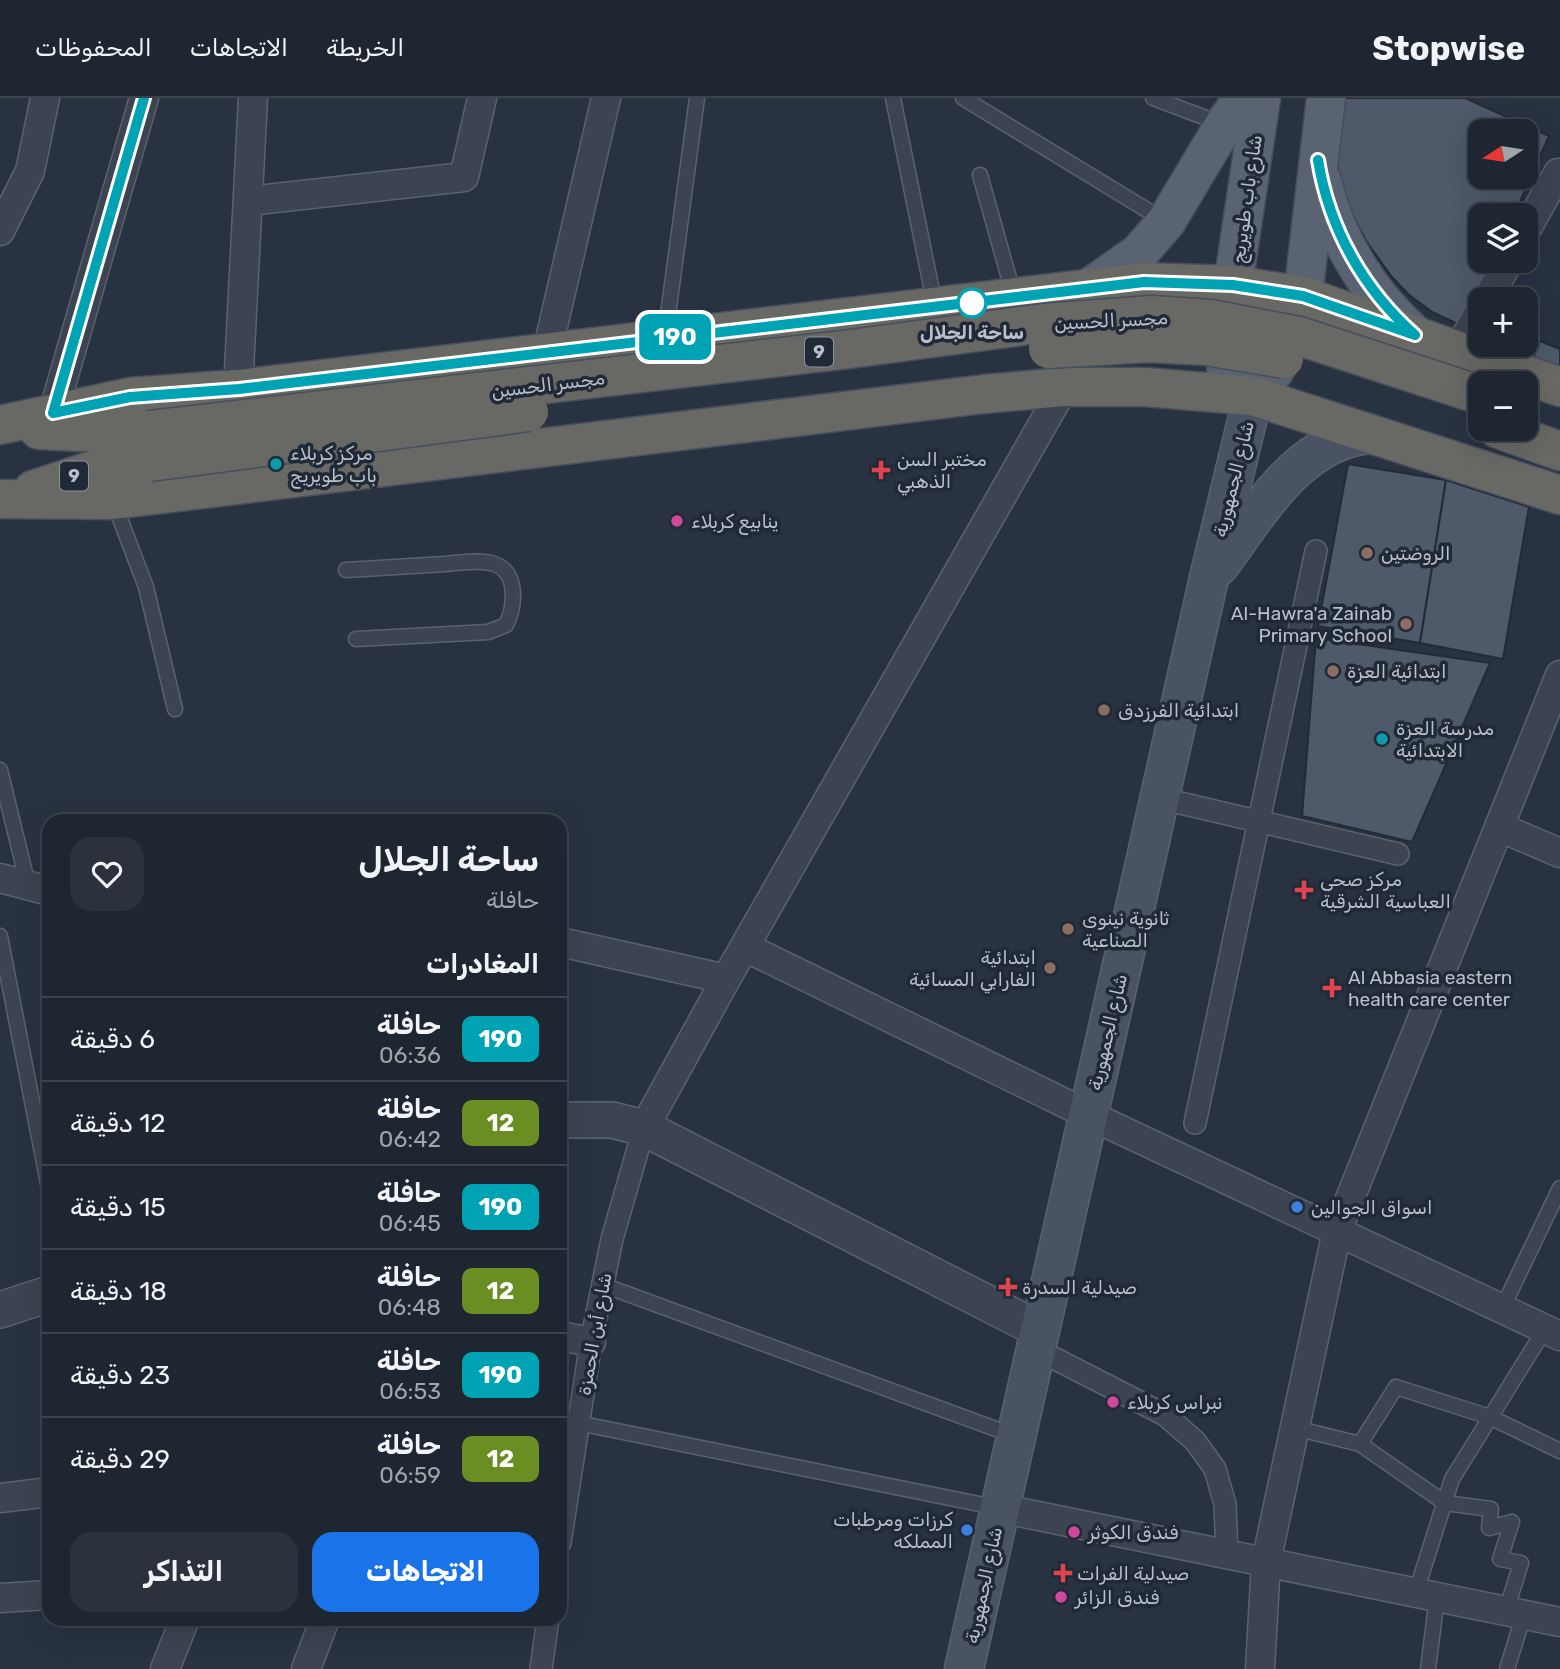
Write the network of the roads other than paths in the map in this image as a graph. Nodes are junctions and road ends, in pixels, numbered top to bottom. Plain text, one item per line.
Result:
1 (45, 98) edge
2 (144, 98) edge
3 (253, 98) edge
4 (482, 98) edge
5 (606, 98) edge
6 (697, 98) edge
7 (892, 98) edge
8 (963, 98) edge
9 (1153, 98) edge
10 (1261, 98) edge
11 (1326, 98) edge
12 (1233, 111) edge
13 (1318, 160) junction
14 (1558, 173) edge
15 (980, 175) dead end
16 (11, 181) edge
17 (248, 201) junction
18 (1538, 209) edge
19 (1166, 222) junction
20 (0, 231) edge
21 (1233, 285) junction
22 (1088, 289) junction
23 (1303, 296) junction
24 (1015, 298) junction
25 (936, 307) junction
26 (1468, 333) edge
27 (1415, 335) junction
28 (664, 339) junction
29 (1458, 351) junction
30 (547, 352) junction
31 (1064, 387) junction
32 (1560, 387) edge
33 (239, 389) junction
34 (1468, 391) edge
35 (1253, 396) junction
36 (53, 413) junction
37 (1538, 415) edge
38 (1468, 418) edge
39 (1560, 423) edge
40 (0, 427) edge
41 (1371, 434) junction
42 (1532, 441) edge
43 (149, 446) junction
44 (1560, 451) edge
45 (1560, 495) edge
46 (0, 498) edge
47 (113, 500) junction
48 (1316, 551) dead end
49 (346, 569) dead end
50 (1209, 578) junction
51 (356, 639) dead end
52 (1560, 676) edge
53 (175, 709) dead end
54 (0, 770) edge
55 (1160, 798) junction
56 (1259, 821) junction
57 (1499, 827) junction
58 (1398, 853) dead end
59 (1560, 853) edge
60 (0, 878) edge
61 (38, 888) edge
62 (0, 936) edge
63 (567, 944) edge
64 (744, 947) junction
65 (726, 979) junction
66 (1089, 1115) junction
67 (42, 1119) edge
68 (567, 1120) edge
69 (1195, 1123) dead end
70 (644, 1129) junction
71 (1560, 1188) edge
72 (1337, 1231) junction
73 (603, 1285) junction
74 (42, 1296) edge
75 (1502, 1309) junction
76 (0, 1310) edge
77 (1553, 1332) edge
78 (567, 1337) edge
79 (1038, 1339) junction
80 (591, 1342) junction
81 (1490, 1417) junction
82 (578, 1423) junction
83 (1295, 1428) junction
84 (1016, 1436) junction
85 (1360, 1444) junction
86 (1560, 1451) edge
87 (42, 1493) edge
88 (567, 1496) edge
89 (0, 1498) edge
90 (1445, 1503) junction
91 (999, 1508) junction
92 (1227, 1554) junction
93 (1266, 1562) junction
94 (42, 1595) edge
95 (1427, 1595) junction
96 (0, 1598) edge
97 (1515, 1613) junction
98 (1560, 1622) edge
99 (182, 1626) edge
100 (322, 1626) edge
101 (547, 1626) edge
102 (165, 1669) edge
103 (306, 1669) edge
104 (541, 1669) edge
105 (964, 1669) edge
106 (1260, 1669) edge
107 (1427, 1669) edge
108 (1507, 1669) edge

1 - 16 street
2 - 36 street
3 - 17 street
4 - 17 street
5 - 30 street
6 - 28 lane
7 - 25 lane
8 - 19 lane
9 - 12 lane
10 - 21 main road, شارع باب طويريج
11 - 13 main road
12 - 19 main road
13 - 23 main road
13 - 27 main road
14 - 18 street
15 - 24 lane
16 - 20 street
17 - 33 street
19 - 22 main road
21 - 22 highway
21 - 23 highway
21 - 35 main road, شارع باب طويريج
22 - 24 highway
23 - 27 highway
23 - 35 main road
24 - 25 highway
25 - 28 highway
26 - 29 street
27 - 29 highway
28 - 30 highway
29 - 32 highway
30 - 33 highway
31 - 35 highway
31 - 47 highway
31 - 64 street
33 - 36 highway
34 - 43 highway, مجسر الحسين / 9, bridge
35 - 41 highway
35 - 50 main road, شارع الجمهورية
36 - 40 highway
37 - 39 highway
38 - 43 highway, مجسر الحسين / 9, bridge
40 - 43 highway, 9
41 - 45 highway
41 - 50 main road
42 - 44 highway
43 - 46 highway, 9
46 - 47 highway
47 - 53 lane
48 - 56 street
49 - 51 lane
50 - 55 main road, شارع الجمهورية
52 - 57 street
54 - 61 lane
55 - 56 street
55 - 66 main road, شارع الجمهورية
56 - 58 street
56 - 69 street
57 - 59 street
57 - 72 street
60 - 61 street
62 - 67 lane
63 - 65 street
64 - 65 street
64 - 66 street
65 - 70 street
66 - 72 street
66 - 79 main road, شارع الجمهورية
68 - 70 street
70 - 73 street, شارع أبن الحمزة
70 - 79 street
71 - 75 lane
72 - 75 street
72 - 83 street
73 - 80 street, شارع أبن الحمزة
73 - 84 lane
74 - 76 street
75 - 77 street
77 - 81 lane
78 - 80 street
79 - 84 main road, شارع الجمهورية
79 - 92 street
80 - 82 street, شارع أبن الحمزة
81 - 85 lane
81 - 86 lane
81 - 90 lane
82 - 88 street, شارع أبن الحمزة
82 - 91 lane
83 - 85 lane
83 - 93 street
84 - 91 main road, شارع الجمهورية
85 - 90 lane
87 - 89 street
90 - 95 lane
90 - 97 lane
91 - 92 street
91 - 105 main road, شارع الجمهورية
92 - 93 street
93 - 95 street
93 - 106 street
94 - 96 street
95 - 97 street
95 - 107 lane
97 - 98 street
97 - 108 lane
99 - 102 street
100 - 103 street
101 - 104 street

